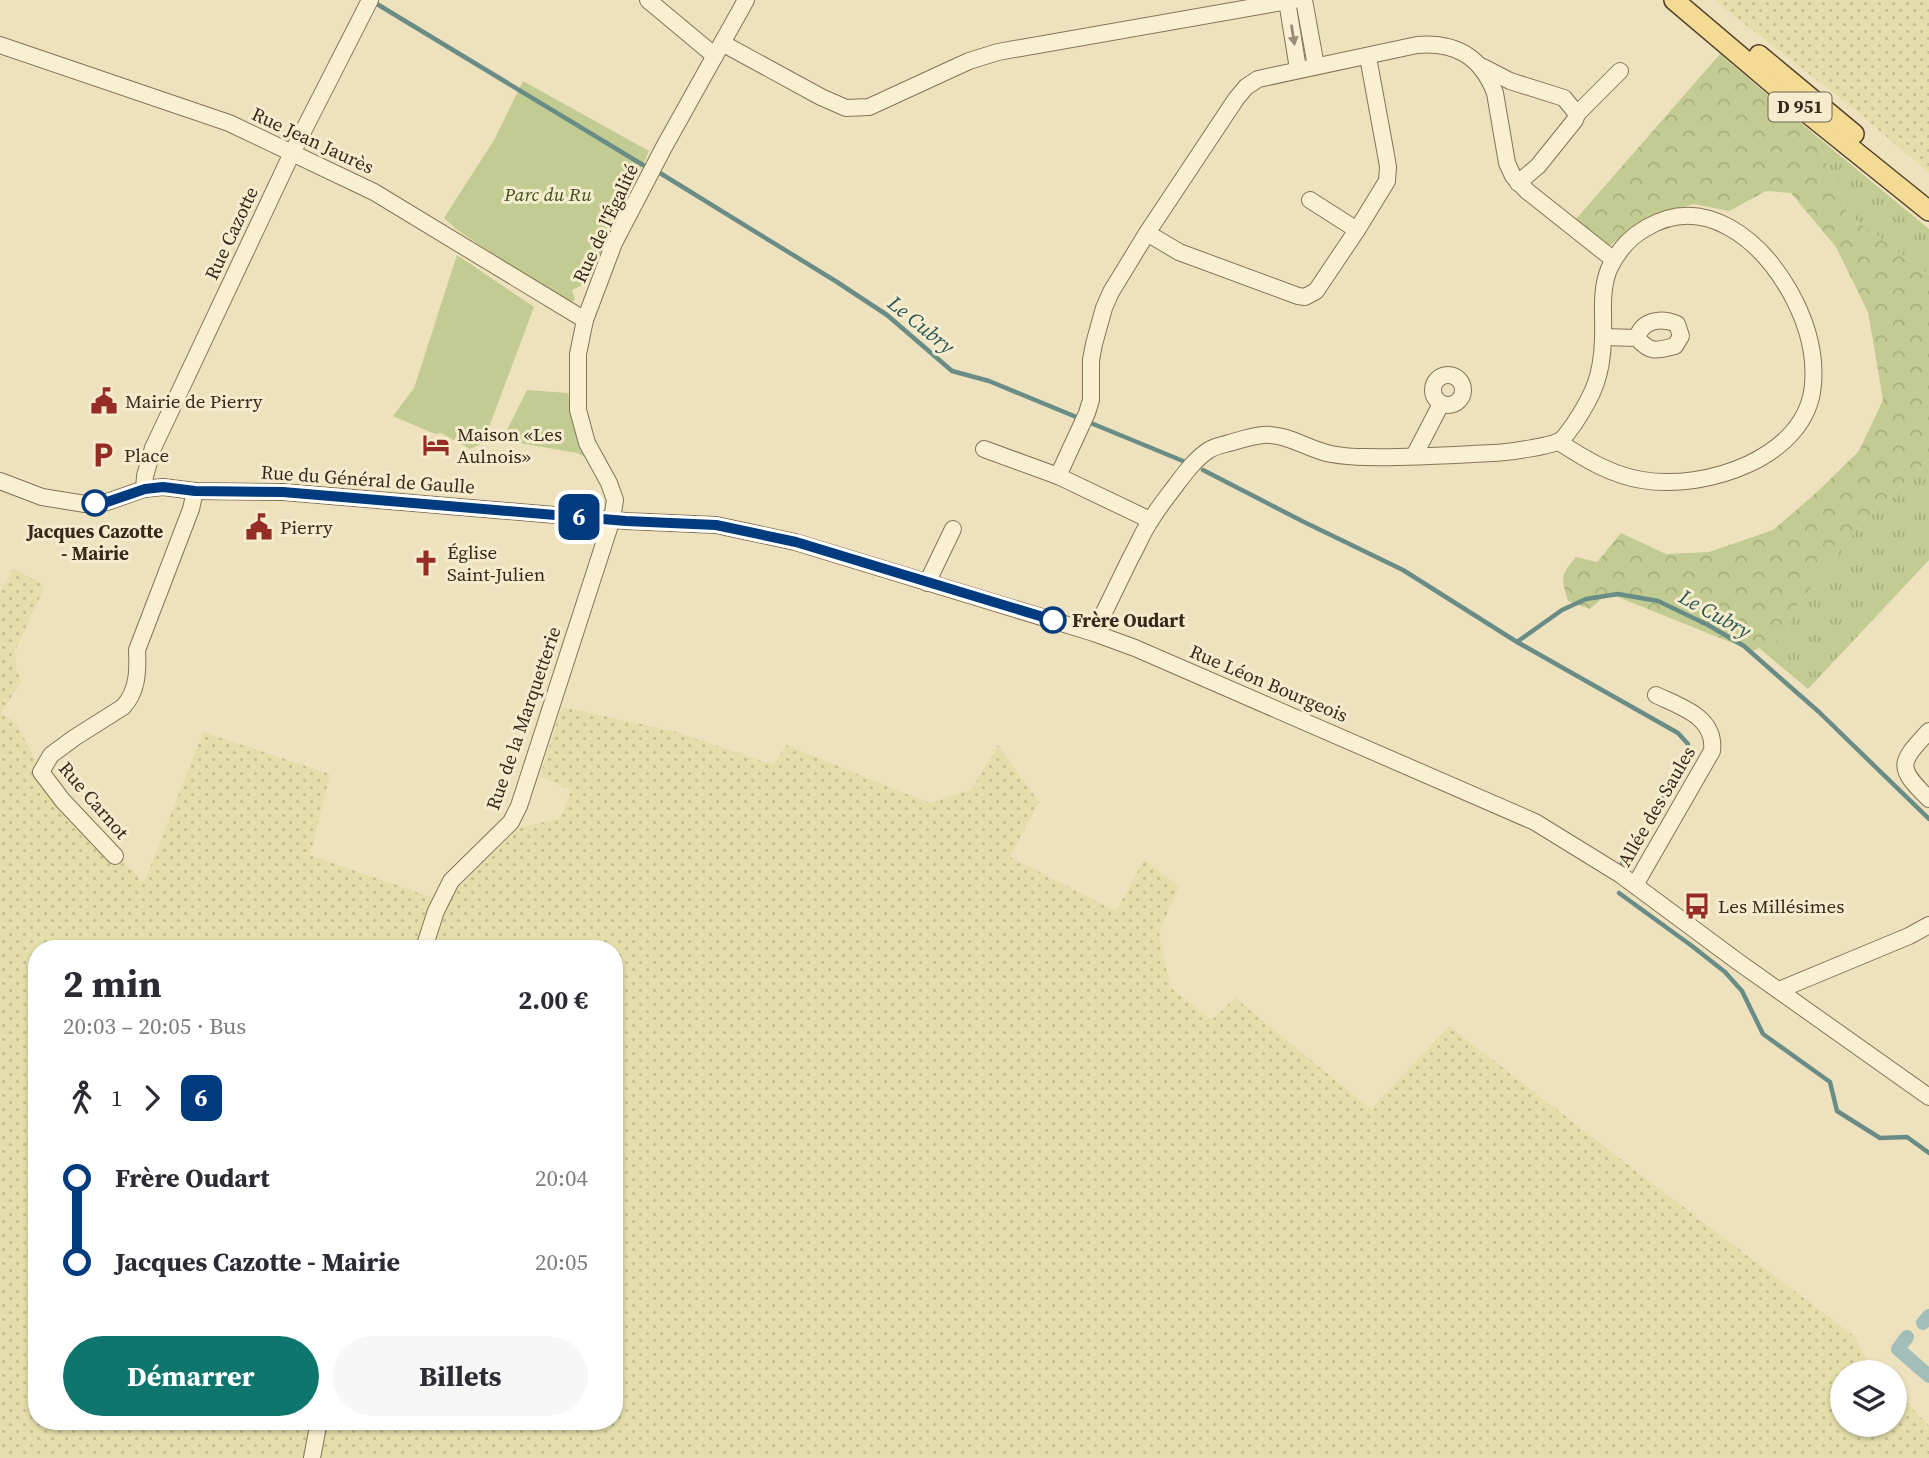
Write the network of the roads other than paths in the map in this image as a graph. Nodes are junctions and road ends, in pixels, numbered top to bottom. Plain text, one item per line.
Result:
1 (370, 0) edge
2 (648, 0) edge
3 (746, 0) edge
4 (1304, 0) edge
5 (1674, 0) edge
6 (1684, 0) edge
7 (1694, 0) edge
8 (1290, 1) edge
9 (0, 45) edge
10 (718, 49) junction
11 (1368, 57) junction
12 (1316, 66) junction
13 (1480, 66) junction
14 (1298, 69) junction
15 (1620, 71) dead end
16 (1804, 92) junction
17 (1577, 114) junction
18 (292, 153) junction
19 (1518, 183) junction
20 (1929, 198) edge
21 (1310, 200) dead end
22 (1929, 211) edge
23 (1357, 230) junction
24 (1147, 233) junction
25 (1614, 260) junction
26 (585, 320) junction
27 (1603, 338) junction
28 (1637, 338) dead end
29 (1441, 404) dead end
30 (1559, 442) junction
31 (984, 449) dead end
32 (1414, 456) junction
33 (1058, 476) junction
34 (0, 481) edge
35 (145, 489) junction
36 (195, 491) junction
37 (612, 519) junction
38 (1150, 520) junction
39 (953, 529) dead end
40 (927, 583) junction
41 (1094, 633) junction
42 (1656, 695) dead end
43 (1929, 731) edge
44 (1929, 799) edge
45 (115, 856) dead end
46 (1634, 885) junction
47 (1929, 925) edge
48 (427, 940) edge
49 (1779, 990) junction
50 (1929, 1097) edge
51 (317, 1430) edge
52 (312, 1458) edge

1 - 18 street, Rue Cazotte
2 - 10 street
3 - 10 street, Rue de l'Égalité
4 - 12 street
5 - 22 main road, D 951
6 - 16 main road, D 951
7 - 16 main road, D 951
8 - 10 street
8 -> 14 street
9 - 18 street, Rue Jean Jaurès
10 - 26 street, Rue de l'Égalité
11 - 12 street
11 - 13 street
11 - 23 street
12 - 14 street
13 - 17 street
13 - 19 street
14 - 24 street
15 - 17 street
16 - 20 main road, D 951
17 - 19 street
18 - 26 street, Rue Jean Jaurès
18 - 35 street, Rue Cazotte
19 - 25 street
21 - 23 street
23 - 24 street
24 - 33 street
25 - 27 street
25 - 30 street
26 - 37 street, Rue de l'Égalité
27 - 28 street
27 - 30 street
29 - 32 street
30 - 32 street
31 - 33 street
32 - 38 street
33 - 38 street
34 - 35 street, Rue du Général de Gaulle
35 - 36 street, Rue du Général de Gaulle
36 - 37 street, Rue du Général de Gaulle
36 - 45 street, Rue Carnot
37 - 40 street, Rue Léon Bourgeois
37 - 48 street, Rue de la Marquetterie
38 - 41 street
39 - 40 street
40 - 41 street, Rue Léon Bourgeois
41 - 46 street, Rue Léon Bourgeois
42 - 46 street, Allée des Saules
43 - 44 street
46 - 49 street, Rue Léon Bourgeois
47 - 49 street
49 - 50 street, Rue Léon Bourgeois
51 - 52 street

